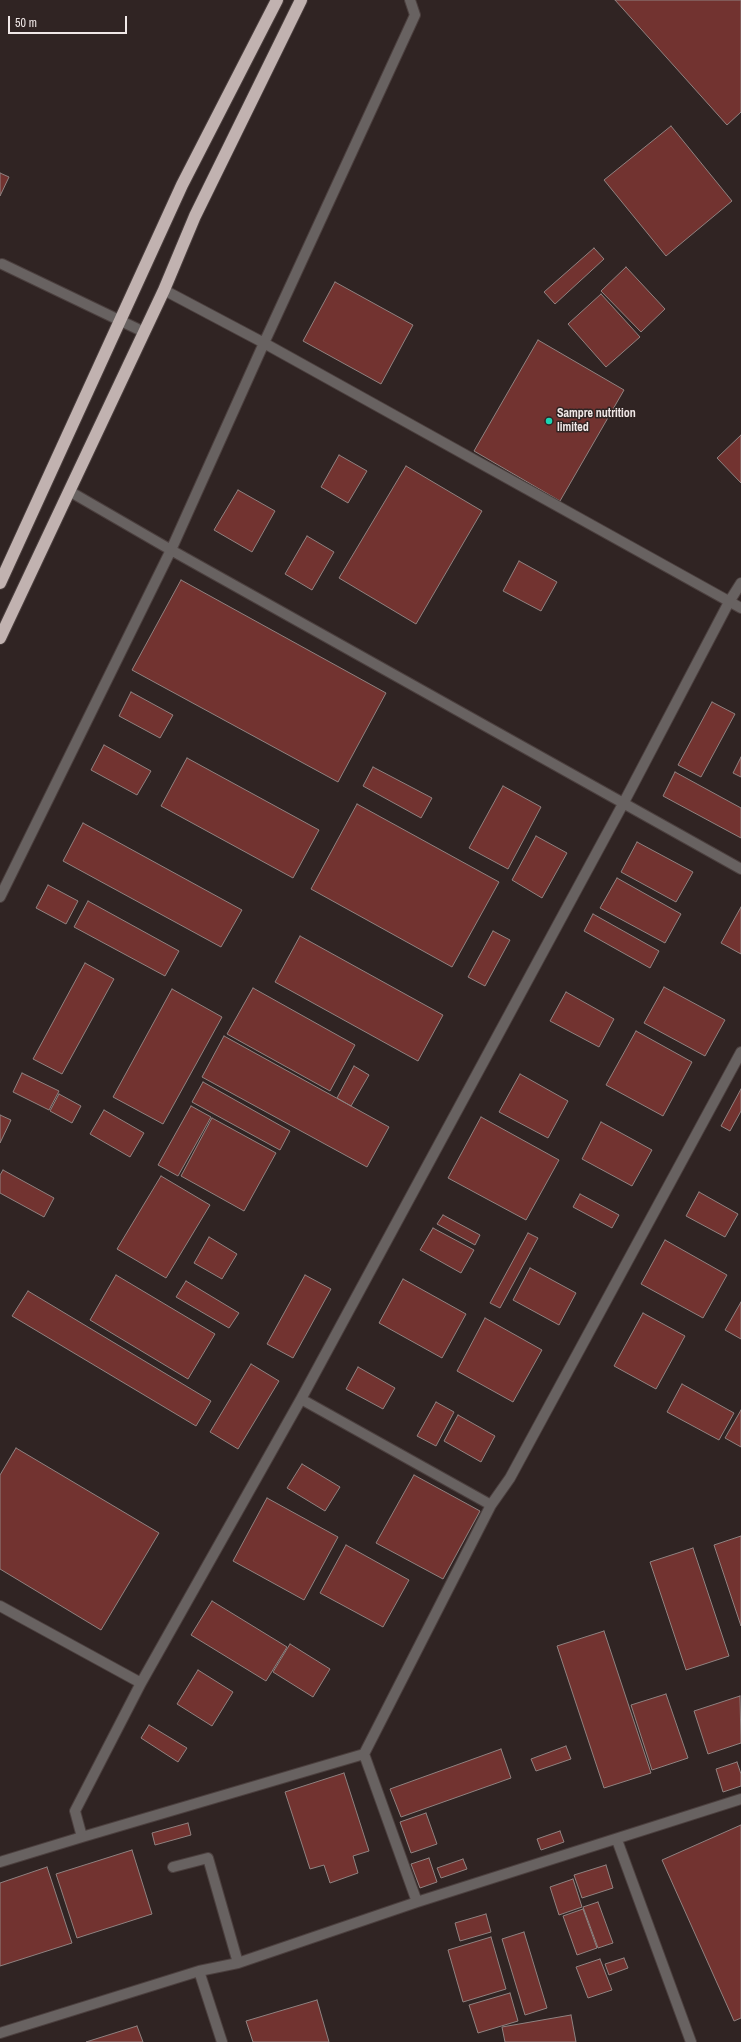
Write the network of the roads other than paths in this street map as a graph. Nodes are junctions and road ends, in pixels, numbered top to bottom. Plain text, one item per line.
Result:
1 (277, 0) edge
2 (301, 0) edge
3 (410, 0) edge
4 (2, 264) dead end
5 (164, 290) junction
6 (120, 320) junction
7 (144, 332) junction
8 (264, 342) junction
9 (69, 491) junction
10 (171, 550) junction
11 (0, 583) edge
12 (741, 583) edge
13 (729, 602) junction
14 (741, 608) edge
15 (0, 638) edge
16 (624, 804) junction
17 (741, 869) edge
18 (0, 897) edge
19 (741, 1052) edge
20 (301, 1399) junction
21 (491, 1505) junction
22 (0, 1606) edge
23 (141, 1683) junction
24 (364, 1754) junction
25 (741, 1798) edge
26 (82, 1837) junction
27 (617, 1840) junction
28 (0, 1862) edge
29 (173, 1867) dead end
30 (417, 1902) junction
31 (238, 1963) junction
32 (199, 1971) junction
33 (0, 2033) edge
34 (222, 2042) edge
35 (691, 2042) edge

1 - 6 highway
2 - 5 highway
3 - 8 street
4 - 6 street
5 - 7 highway
5 - 8 street
6 - 7 street
6 - 11 highway
7 - 9 highway
8 - 10 street
8 - 13 street
9 - 10 street
9 - 15 highway
10 - 16 street
10 - 18 street
12 - 13 street
13 - 14 street
13 - 16 street
16 - 17 street
16 - 20 street
19 - 21 street
20 - 21 street
20 - 23 street
21 - 24 street
22 - 23 street
23 - 26 street
24 - 26 street
24 - 30 street
25 - 27 street
26 - 28 street
27 - 30 street
27 - 35 street
29 - 31 street
30 - 31 street
31 - 32 street
32 - 33 street
32 - 34 street

